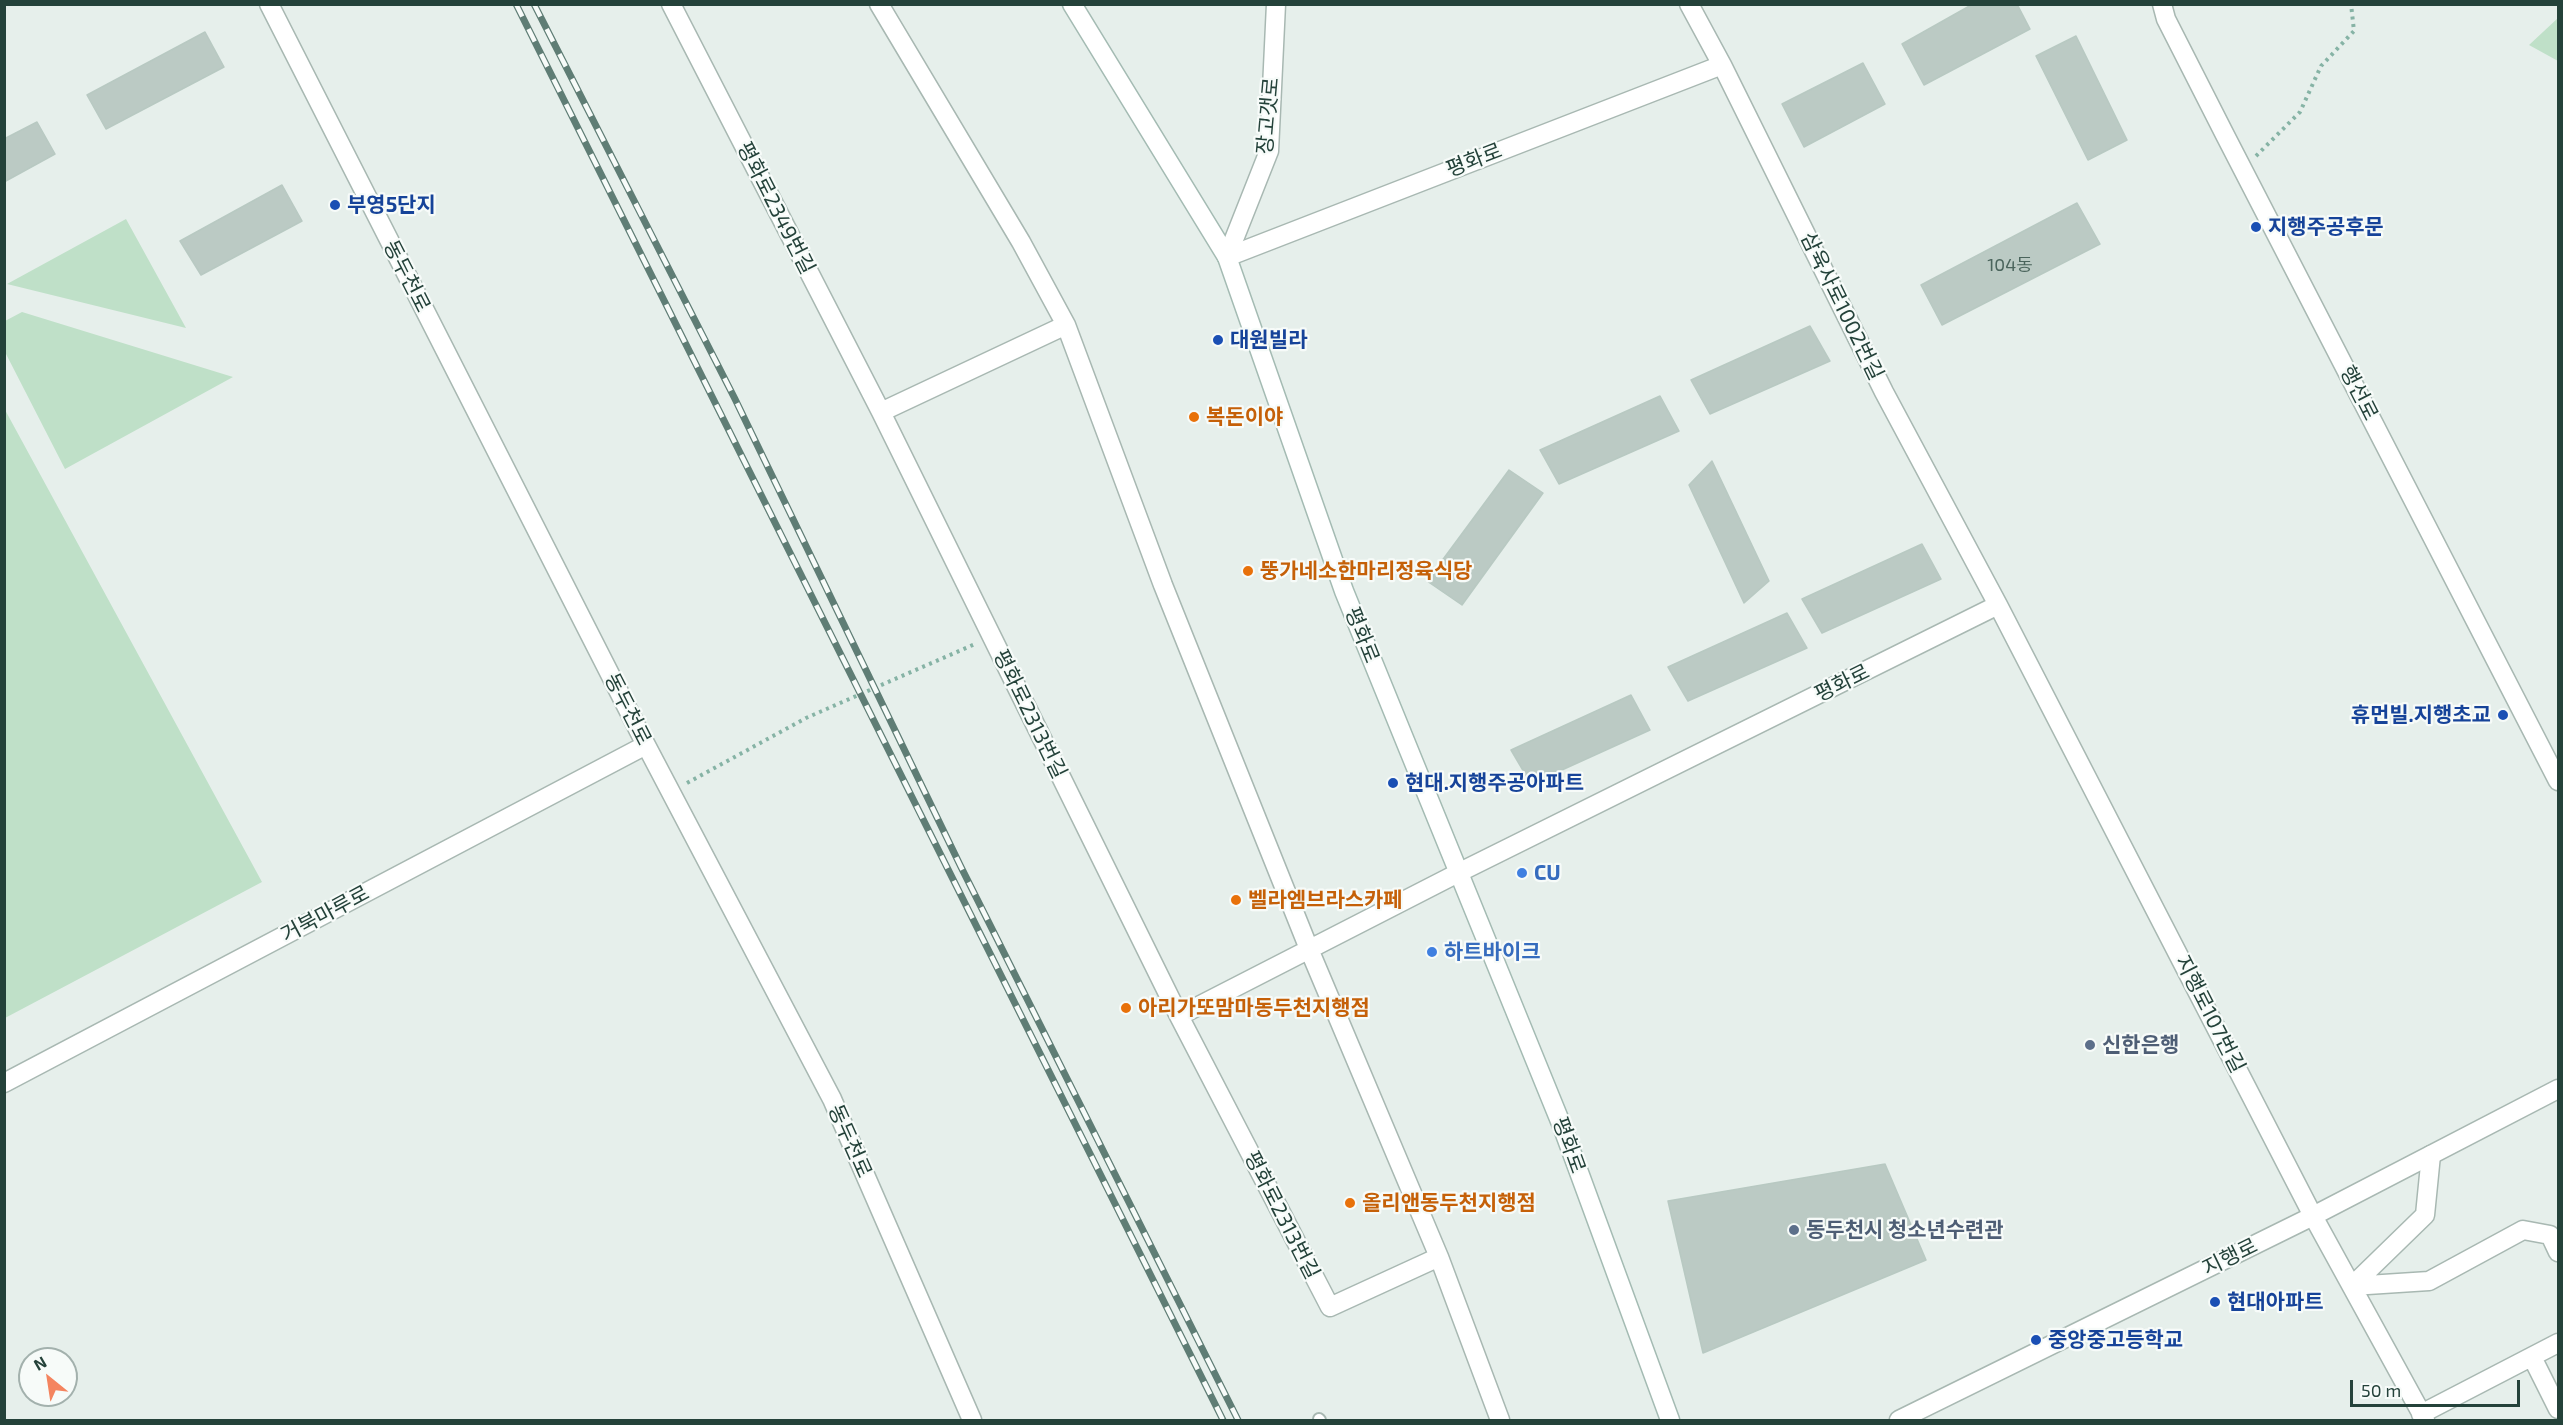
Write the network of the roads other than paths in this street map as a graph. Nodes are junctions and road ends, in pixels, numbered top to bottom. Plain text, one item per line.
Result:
1 (269, 4) edge
2 (671, 4) edge
3 (879, 4) edge
4 (1072, 4) edge
5 (1275, 4) edge
6 (1689, 4) edge
7 (2162, 4) edge
8 (1722, 65) junction
9 (1227, 257) junction
10 (1066, 326) junction
11 (881, 412) junction
12 (1998, 605) junction
13 (646, 745) junction
14 (2559, 781) edge
15 (1460, 872) junction
16 (1309, 949) junction
17 (1179, 1016) junction
18 (4, 1083) edge
19 (2559, 1089) edge
20 (2431, 1155) junction
21 (2313, 1216) junction
22 (2559, 1252) edge
23 (1439, 1257) junction
24 (2352, 1286) junction
25 (2559, 1343) edge
26 (2532, 1357) junction
27 (2559, 1408) edge
28 (2423, 1417) edge
29 (972, 1420) edge
30 (1500, 1420) edge
31 (1670, 1420) edge
32 (1899, 1420) edge

1 - 13 street, 동두천로
2 - 11 street, 평화로2349번길
3 - 10 street
4 - 9 street, 평화로
5 - 9 street, 장고갯로
6 - 8 street, 삼육사로1002번길
7 - 14 street, 행선로
8 - 9 street, 평화로
8 - 12 street, 삼육사로1002번길
9 - 15 street, 평화로
10 - 11 street
10 - 16 street
11 - 17 street, 평화로2313번길
12 - 15 street, 평화로
12 - 21 street, 지행로107번길
13 - 18 street, 거북마루로
13 - 29 street, 동두천로
15 - 16 street
15 - 31 street, 평화로
16 - 17 street
16 - 23 street
17 - 23 street, 평화로2313번길
19 - 20 street, 지행로
20 - 21 street, 지행로
20 - 24 street
21 - 24 street, 지행로107번길
21 - 32 street, 지행로
22 - 24 street
23 - 30 street
24 - 28 street, 지행로107번길
25 - 26 street
26 - 27 street
26 - 28 street

